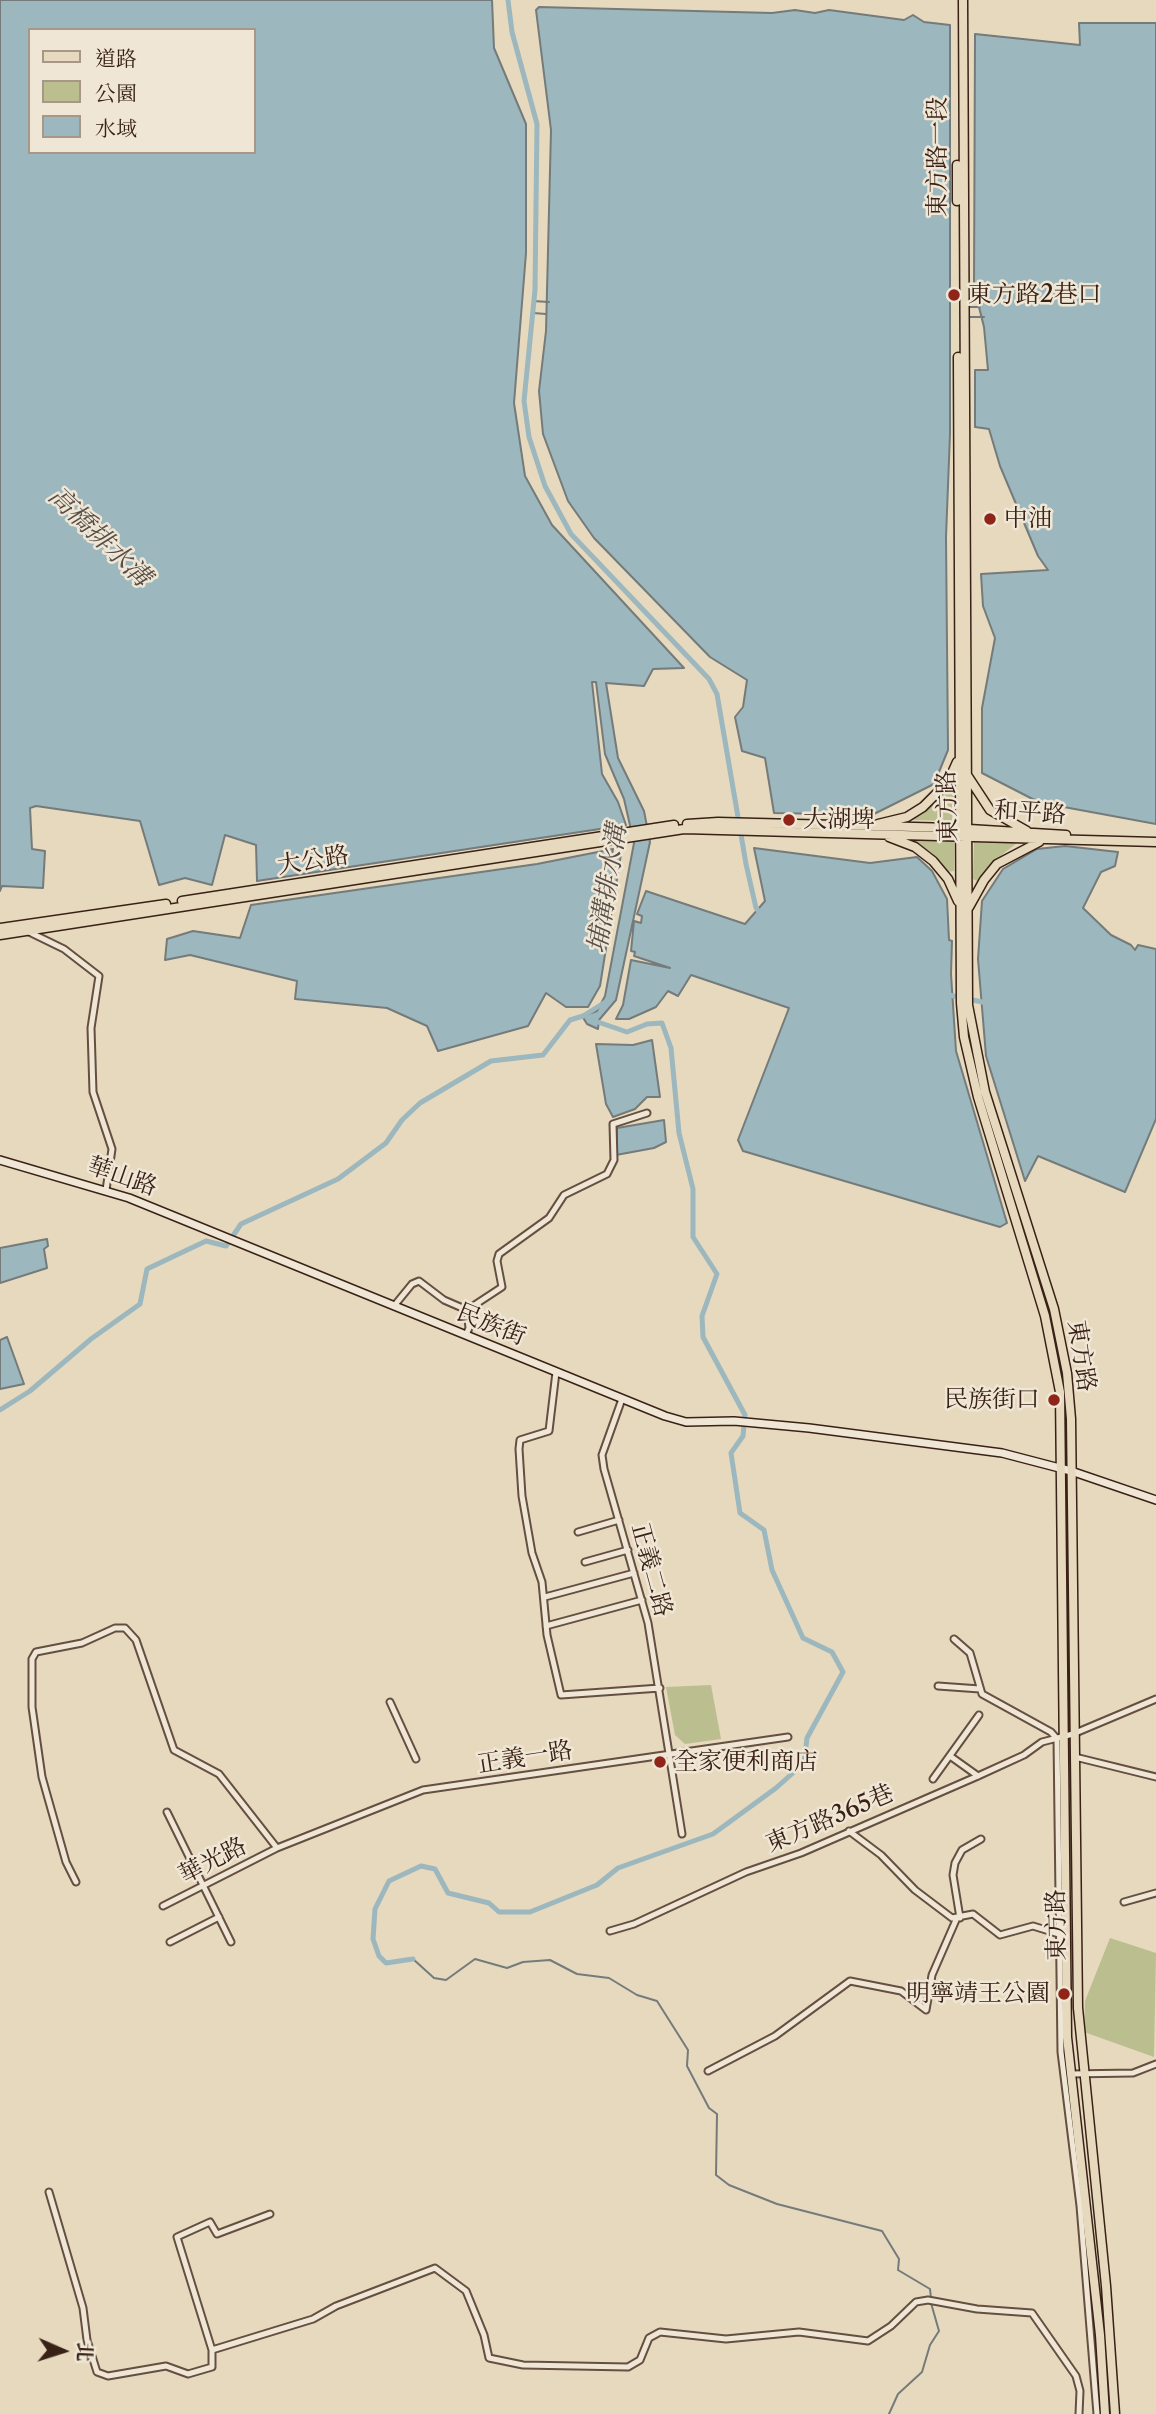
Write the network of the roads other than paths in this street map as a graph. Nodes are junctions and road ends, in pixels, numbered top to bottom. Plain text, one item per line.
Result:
1 (961, 0) edge
2 (960, 314) junction
3 (960, 749) junction
4 (966, 772) junction
5 (862, 830) junction
6 (650, 831) joint
7 (964, 833) junction
8 (1033, 834) junction
9 (1156, 840) edge
10 (1042, 841) junction
11 (243, 894) junction
12 (964, 911) junction
13 (4, 931) edge
14 (26, 931) junction
15 (647, 1113) dead end
16 (0, 1160) edge
17 (106, 1190) junction
18 (240, 1241) joint
19 (394, 1306) junction
20 (467, 1310) junction
21 (466, 1335) junction
22 (556, 1371) junction
23 (622, 1399) junction
24 (1059, 1468) junction
25 (1071, 1471) junction
26 (1156, 1500) edge
27 (619, 1520) junction
28 (578, 1532) dead end
29 (628, 1550) junction
30 (585, 1562) dead end
31 (634, 1573) junction
32 (545, 1597) junction
33 (642, 1600) junction
34 (546, 1626) junction
35 (954, 1639) dead end
36 (938, 1686) dead end
37 (660, 1688) junction
38 (980, 1689) junction
39 (1156, 1699) edge
40 (390, 1702) dead end
41 (979, 1715) dead end
42 (1073, 1734) junction
43 (788, 1737) dead end
44 (1059, 1737) junction
45 (669, 1755) junction
46 (950, 1756) junction
47 (1074, 1757) junction
48 (416, 1759) dead end
49 (978, 1776) junction
50 (1156, 1777) edge
51 (933, 1779) dead end
52 (167, 1812) dead end
53 (849, 1831) junction
54 (682, 1834) dead end
55 (981, 1839) dead end
56 (278, 1848) junction
57 (75, 1882) dead end
58 (204, 1885) junction
59 (1156, 1893) edge
60 (1124, 1902) dead end
61 (163, 1906) dead end
62 (219, 1917) junction
63 (958, 1919) junction
64 (610, 1931) dead end
65 (1059, 1934) junction
66 (170, 1942) dead end
67 (231, 1942) dead end
68 (1077, 1950) junction
69 (1065, 1951) junction
70 (1156, 2064) edge
71 (708, 2071) dead end
72 (1082, 2072) junction
73 (1070, 2074) junction
74 (50, 2192) dead end
75 (270, 2214) dead end
76 (212, 2350) junction
77 (1079, 2414) edge
78 (1097, 2414) edge
79 (1111, 2414) edge

1 - 2 main road, 東方路一段
2 - 3 main road, 東方路
2 - 4 main road, 東方路
3 - 5 main road
3 - 7 main road, 東方路
4 - 7 main road, 東方路
4 - 8 main road
5 - 6 main road, 和平路
5 - 7 main road, 和平路
5 - 12 main road
6 - 11 main road, 大公路
7 - 8 main road, 和平路
7 - 10 main road, 和平路
7 - 12 main road, 東方路
8 - 9 main road, 和平路
9 - 10 main road, 和平路
10 - 12 main road
11 - 13 main road, 大公路
11 - 14 main road, 大公路
12 - 24 main road, 東方路
12 - 25 main road, 東方路
13 - 14 main road, 大公路
14 - 17 street
15 - 20 street
16 - 17 street, 華山路
17 - 18 street, 華山路
18 - 19 street, 民族街
19 - 20 street
19 - 21 street, 民族街
20 - 21 street
21 - 22 street, 民族街
22 - 23 street, 民族街
22 - 32 street
23 - 24 street, 民族街
23 - 27 street, 正義二路
24 - 25 street
24 - 44 main road, 東方路
25 - 26 street
25 - 42 main road, 東方路
27 - 28 street
27 - 29 street, 正義二路
29 - 30 street
29 - 31 street, 正義二路
31 - 32 street
31 - 33 street, 正義二路
32 - 34 street
33 - 34 street
33 - 37 street, 正義二路
34 - 37 street
35 - 38 street
36 - 38 street
37 - 45 street, 正義二路
38 - 44 street
39 - 42 street, 東方路365巷
40 - 48 street
41 - 46 street
42 - 44 street, 東方路365巷
42 - 47 main road, 東方路
43 - 45 street, 正義一路
44 - 49 street, 東方路365巷
44 - 65 street
44 - 69 main road, 東方路
45 - 54 street, 正義二路
45 - 56 street, 正義一路
46 - 49 street
46 - 51 street
47 - 50 street
47 - 68 main road, 東方路
49 - 53 street, 東方路365巷
52 - 58 street
53 - 63 street
53 - 64 street, 東方路365巷
55 - 63 street
56 - 57 street
56 - 58 street, 華光路
58 - 61 street, 華光路
58 - 62 street
59 - 60 street
62 - 66 street
62 - 67 street
63 - 65 street
63 - 71 street
65 - 78 street
68 - 69 street
68 - 72 main road, 東方路
69 - 73 main road, 東方路
70 - 72 street
72 - 73 street
72 - 79 main road, 東方路
73 - 79 main road, 東方路
74 - 76 street
75 - 76 street
76 - 77 street

